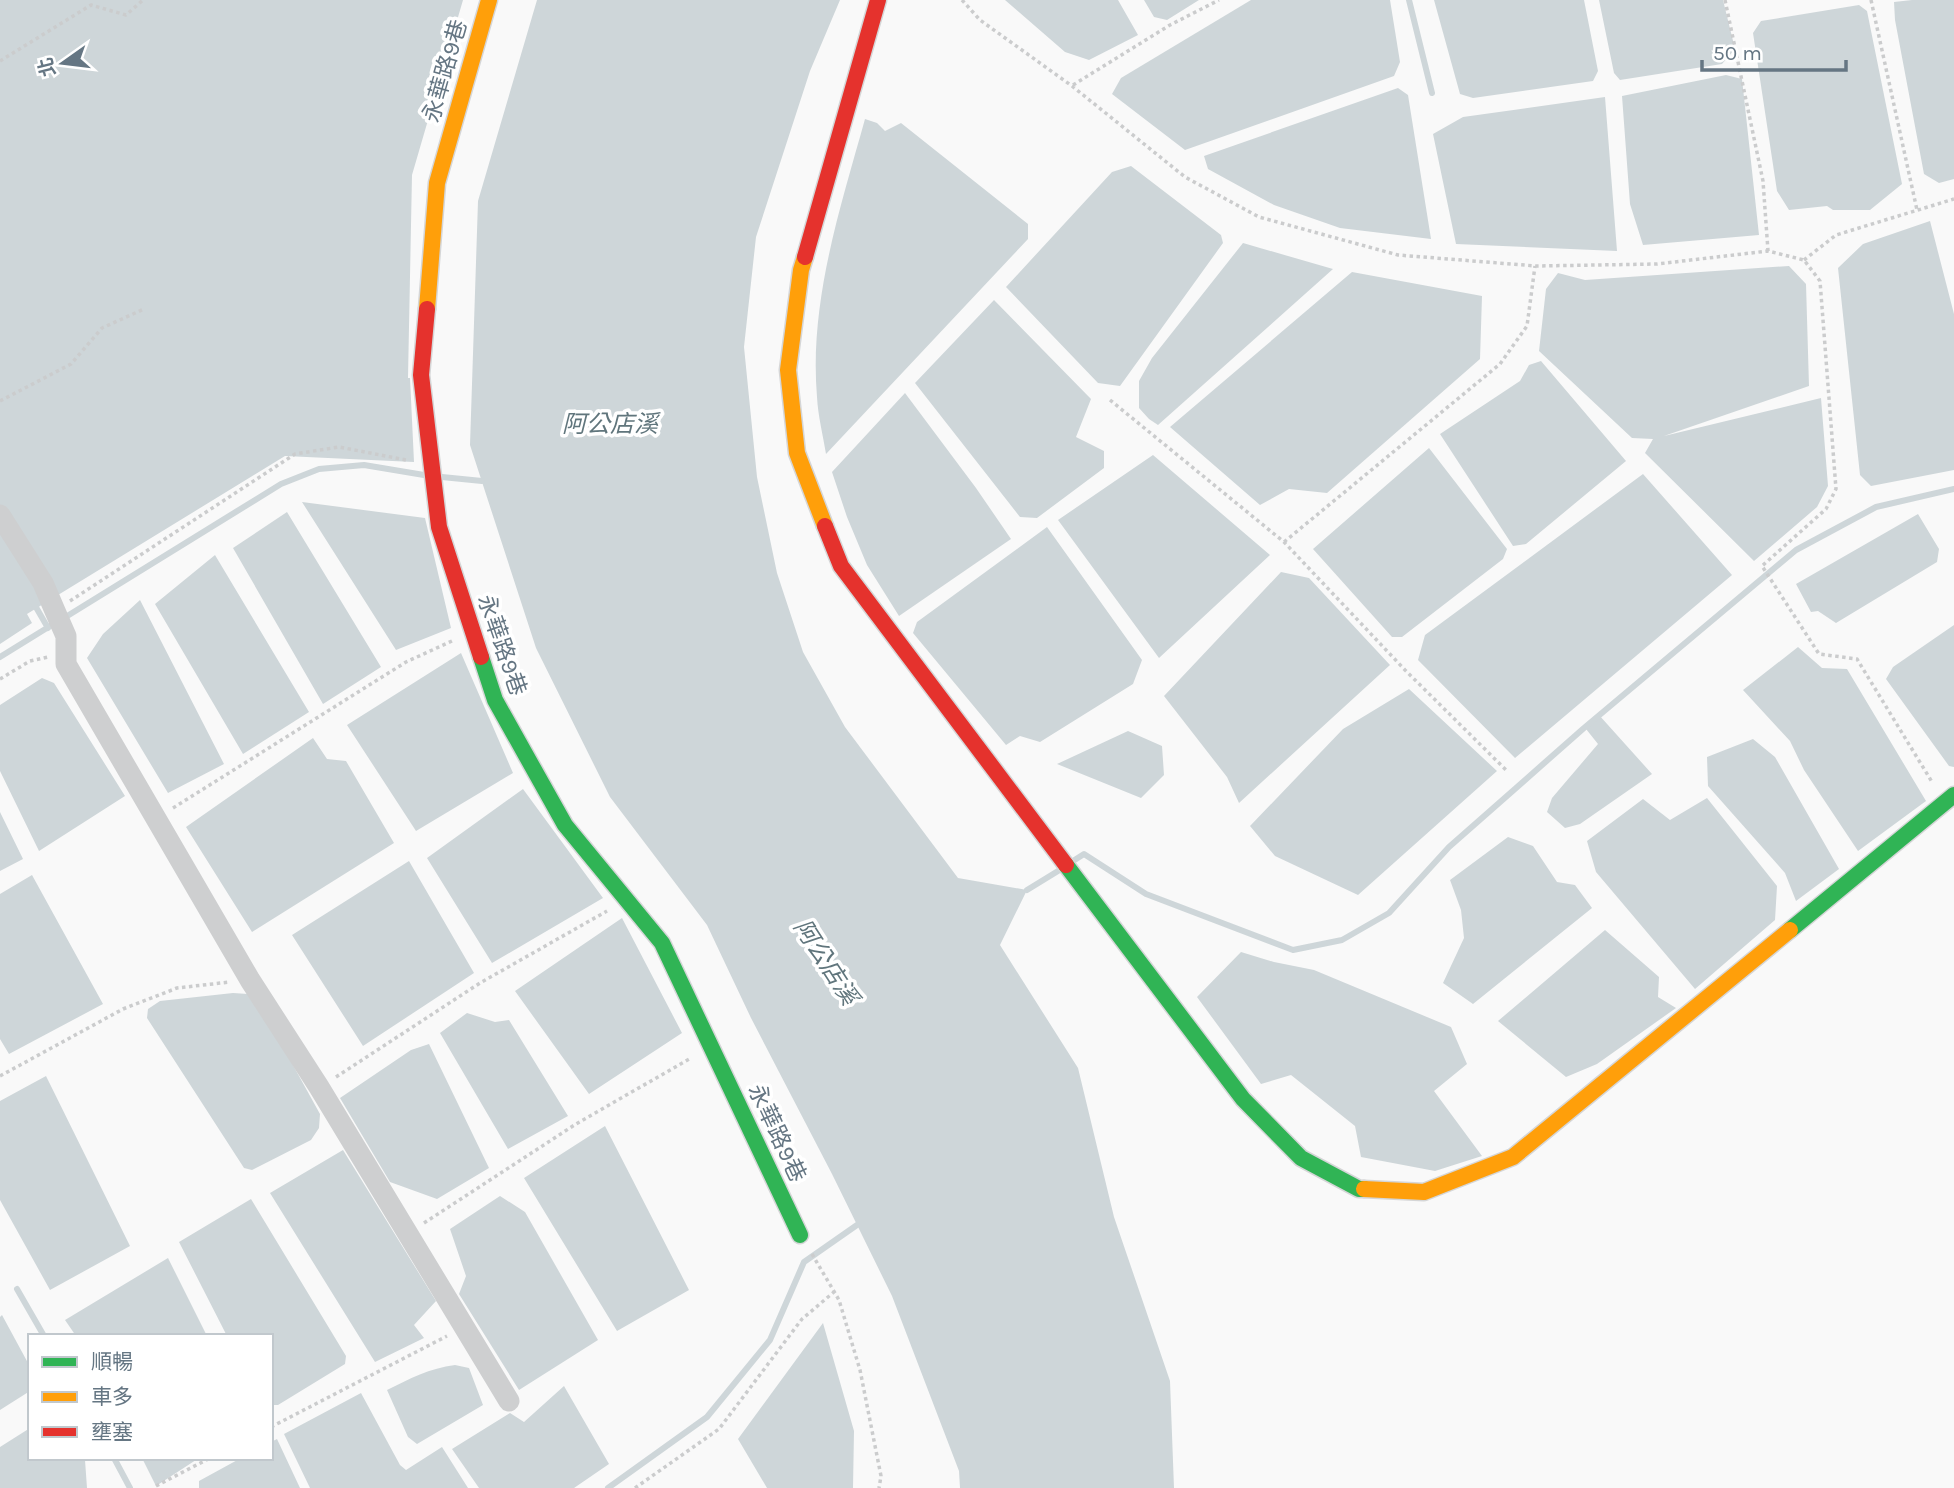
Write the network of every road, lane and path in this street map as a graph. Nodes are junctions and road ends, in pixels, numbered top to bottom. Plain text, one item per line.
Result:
1 (143, 0) edge
2 (489, 0) edge
3 (877, 0) edge
4 (962, 0) edge
5 (1219, 0) edge
6 (1725, 0) edge
7 (1871, 0) edge
8 (0, 61) edge
9 (1072, 86) junction
10 (1954, 199) edge
11 (1917, 210) junction
12 (1768, 251) junction
13 (1804, 260) junction
14 (1535, 266) junction
15 (144, 309) dead end
16 (1110, 400) dead end
17 (0, 401) edge
18 (432, 465) junction
19 (0, 515) edge
20 (1284, 542) junction
21 (55, 611) junction
22 (472, 631) junction
23 (66, 652) junction
24 (0, 679) edge
25 (1507, 771) dead end
26 (1949, 798) edge
27 (156, 818) junction
28 (627, 900) junction
29 (250, 980) junction
30 (711, 1046) junction
31 (1, 1073) edge
32 (319, 1087) junction
33 (408, 1234) junction
34 (800, 1235) joint
35 (834, 1292) junction
36 (464, 1327) junction
37 (509, 1401) dead end
38 (273, 1426) edge
39 (206, 1460) edge
40 (156, 1486) dead end
41 (635, 1488) edge
42 (880, 1488) edge

1 - 8 path
2 - 18 street, 永華路9巷
3 - 26 street
4 - 9 path
5 - 9 path
6 - 12 path
7 - 11 path
9 - 14 path
10 - 11 path
11 - 13 path
12 - 13 path
12 - 14 path
13 - 26 path
14 - 20 path
15 - 17 path
16 - 20 path
18 - 21 path
18 - 22 street, 永華路9巷
19 - 21 street
20 - 25 path
21 - 23 street
22 - 27 path
22 - 28 street, 永華路9巷
23 - 24 path
23 - 27 street
27 - 29 street
28 - 30 street, 永華路9巷
28 - 32 path
29 - 31 path
29 - 32 street
30 - 33 path
30 - 34 street, 永華路9巷
32 - 33 street
33 - 36 street
34 - 35 path
35 - 41 path
35 - 42 path
36 - 37 street
36 - 38 path
39 - 40 path

